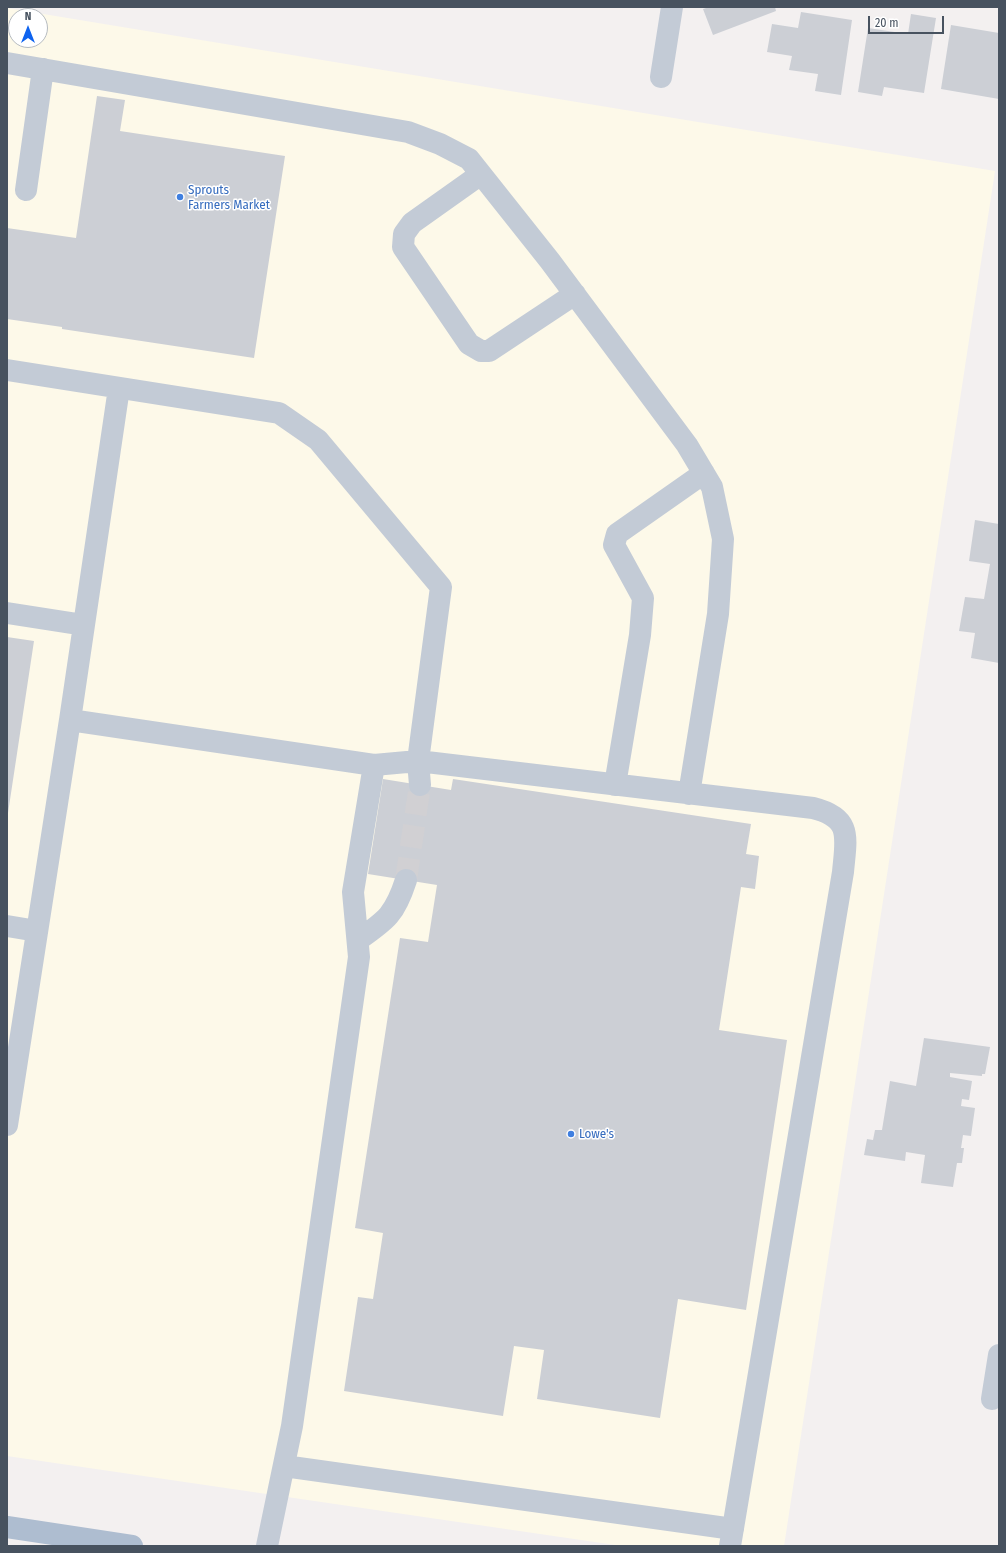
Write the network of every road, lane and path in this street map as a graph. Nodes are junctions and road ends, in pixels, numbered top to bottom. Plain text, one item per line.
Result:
1 (672, 7) edge
2 (7, 63) edge
3 (44, 69) junction
4 (661, 77) dead end
5 (481, 174) junction
6 (26, 190) dead end
7 (575, 294) junction
8 (7, 370) edge
9 (118, 388) junction
10 (704, 473) junction
11 (7, 613) edge
12 (84, 625) junction
13 (70, 720) junction
14 (418, 761) junction
15 (374, 765) junction
16 (420, 785) tunnel mouth
17 (615, 785) junction
18 (689, 794) junction
19 (406, 880) tunnel mouth
20 (7, 926) edge
21 (37, 931) junction
22 (358, 940) junction
23 (7, 1125) edge
24 (999, 1355) edge
25 (992, 1399) dead end
26 (284, 1466) junction
27 (7, 1527) edge
28 (732, 1537) edge
29 (132, 1546) edge
30 (267, 1546) edge

1 - 4 street
2 - 3 street
3 - 5 street
3 - 6 street
5 - 7 street
5 - 7 street
7 - 10 street
8 - 9 street
9 - 12 street
9 - 14 street
10 - 17 street
10 - 18 street
11 - 12 street
12 - 13 street
13 - 15 street
13 - 21 street
14 - 15 street
14 - 16 street
14 - 17 street
15 - 22 street
17 - 18 street
18 - 28 street
19 - 22 street
20 - 21 street
21 - 23 street
22 - 26 street
24 - 25 street
26 - 28 street
26 - 30 street
27 - 29 main road

